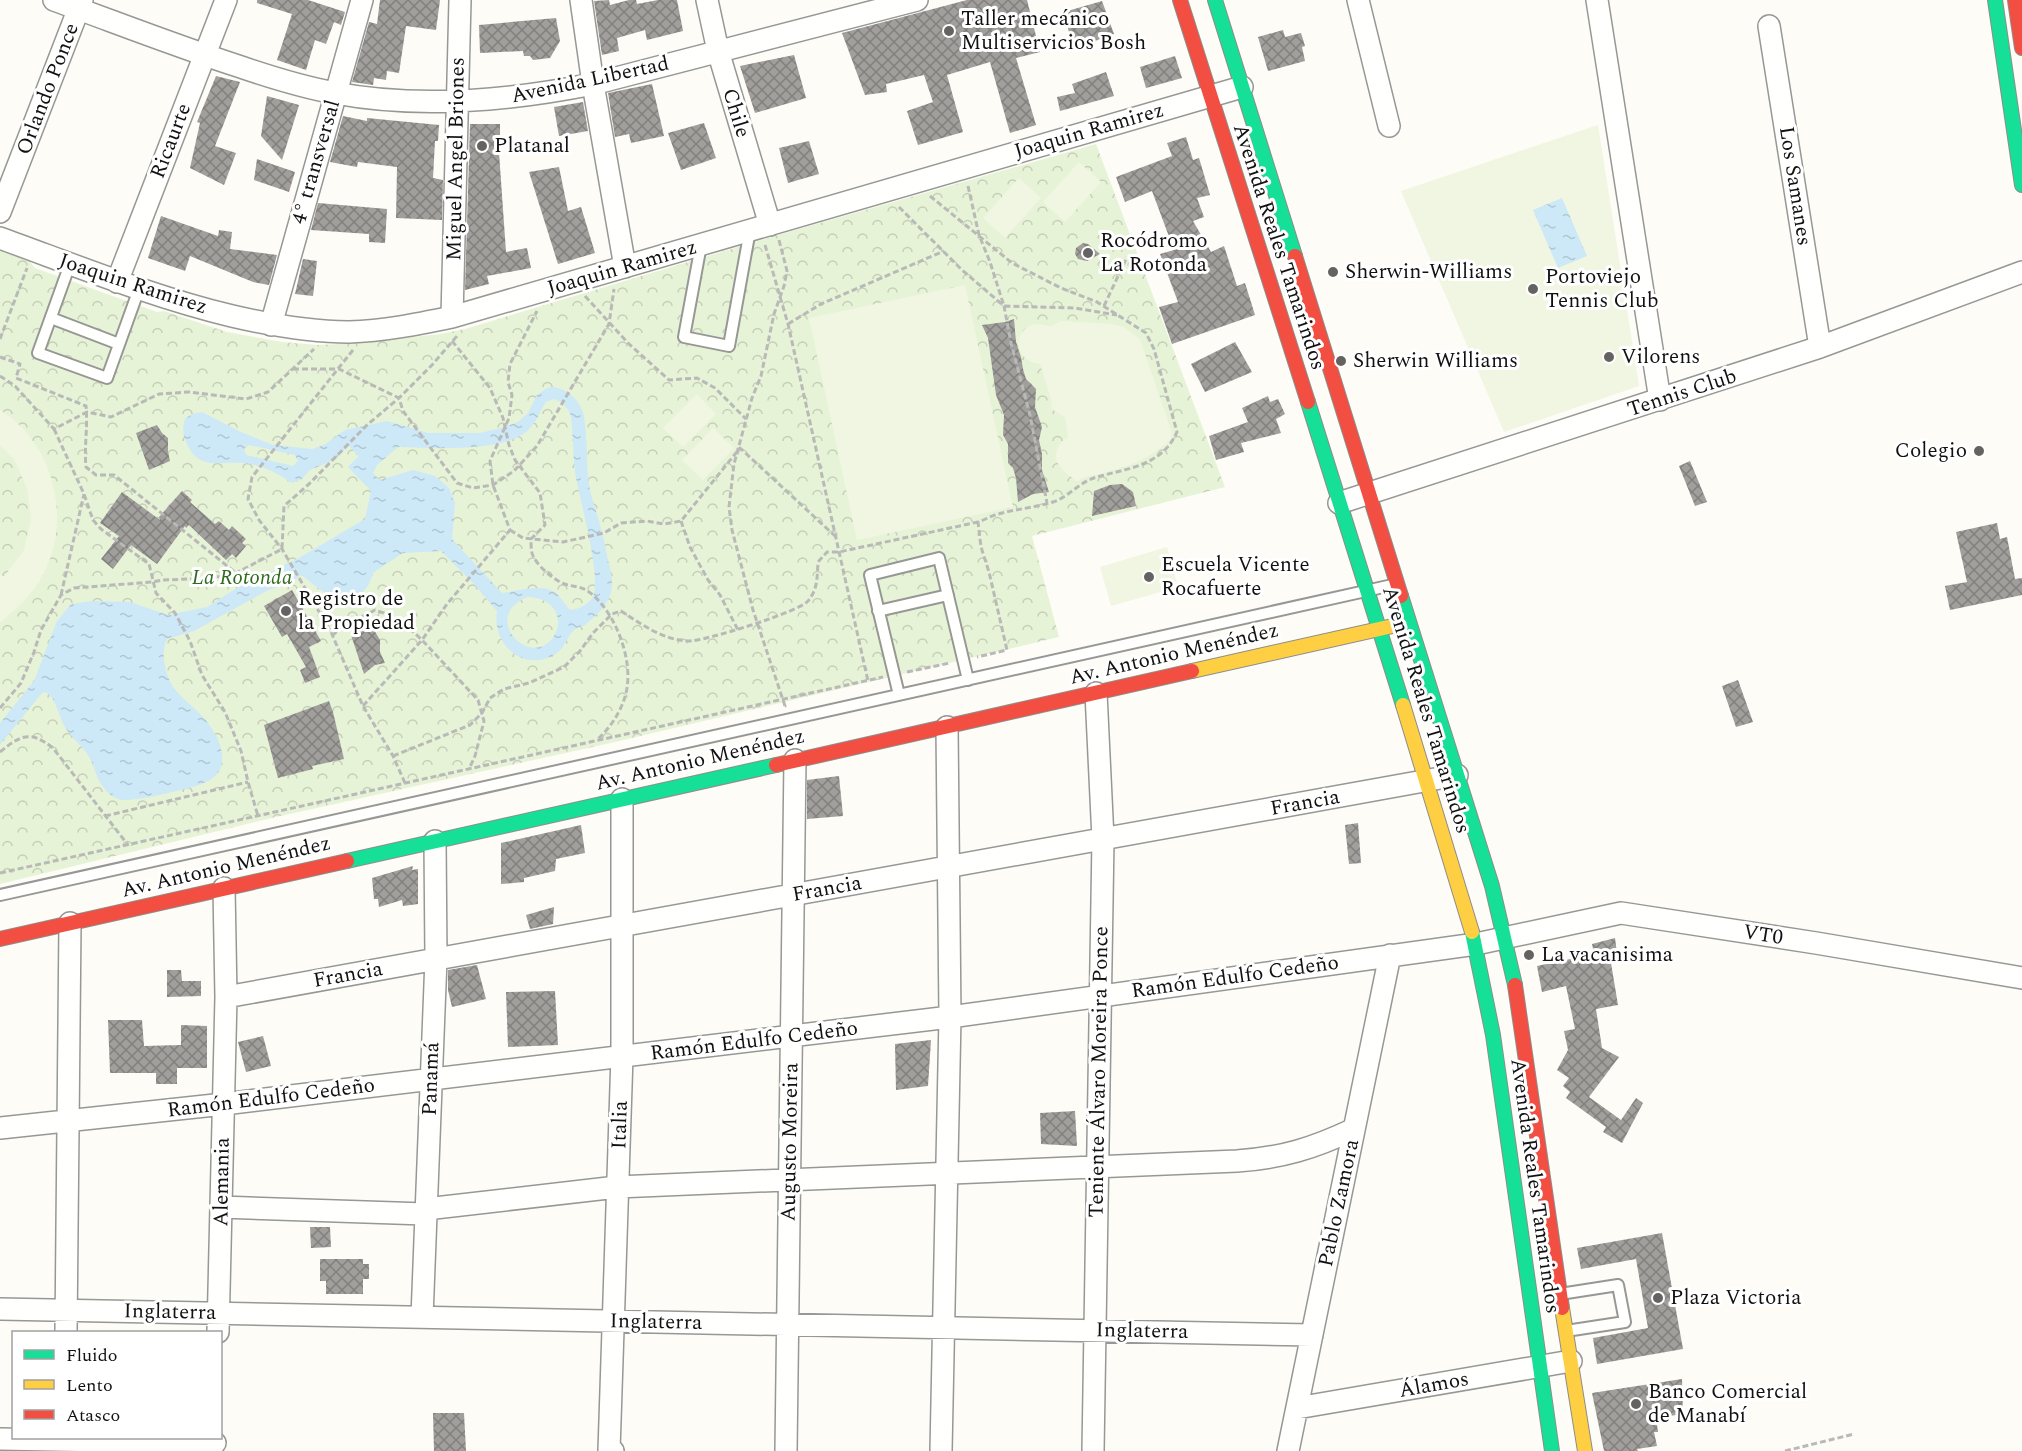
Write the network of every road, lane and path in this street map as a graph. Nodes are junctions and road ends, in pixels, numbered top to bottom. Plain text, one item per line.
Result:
1 (54, 0) edge
2 (226, 0) edge
3 (362, 0) edge
4 (460, 0) edge
5 (581, 0) edge
6 (707, 0) edge
7 (918, 0) edge
8 (1180, 0) edge
9 (1215, 0) edge
10 (1358, 0) edge
11 (1597, 0) edge
12 (1995, 0) edge
13 (2015, 0) edge
14 (80, 4) edge
15 (1770, 26) dead end
16 (2022, 48) edge
17 (718, 51) junction
18 (204, 55) junction
19 (593, 84) junction
20 (1242, 87) junction
21 (336, 93) junction
22 (1209, 96) junction
23 (458, 102) junction
24 (1389, 126) dead end
25 (967, 182) dead end
26 (2022, 185) edge
27 (926, 193) dead end
28 (894, 202) dead end
29 (0, 212) edge
30 (765, 232) junction
31 (979, 235) junction
32 (0, 238) edge
33 (700, 245) junction
34 (944, 251) junction
35 (1127, 256) dead end
36 (29, 261) dead end
37 (70, 264) junction
38 (2022, 272) edge
39 (620, 275) junction
40 (117, 282) junction
41 (139, 289) junction
42 (582, 294) dead end
43 (780, 298) junction
44 (1004, 306) junction
45 (1104, 306) junction
46 (539, 307) dead end
47 (1120, 316) junction
48 (51, 318) junction
49 (609, 324) junction
50 (788, 324) junction
51 (271, 325) junction
52 (456, 325) junction
53 (446, 338) dead end
54 (0, 339) edge
55 (452, 341) junction
56 (358, 343) dead end
57 (119, 344) junction
58 (318, 345) dead end
59 (1820, 347) junction
60 (0, 357) edge
61 (293, 369) junction
62 (339, 369) junction
63 (0, 376) edge
64 (399, 398) junction
65 (1660, 400) junction
66 (87, 412) junction
67 (746, 419) junction
68 (506, 425) junction
69 (54, 429) junction
70 (740, 448) junction
71 (519, 466) junction
72 (493, 485) junction
73 (84, 494) junction
74 (1368, 495) junction
75 (1047, 503) junction
76 (1339, 503) junction
77 (681, 521) junction
78 (978, 522) junction
79 (510, 530) junction
80 (836, 537) junction
81 (531, 539) junction
82 (282, 549) junction
83 (839, 552) junction
84 (236, 573) junction
85 (152, 582) junction
86 (1397, 584) junction
87 (1367, 591) junction
88 (62, 595) junction
89 (948, 595) junction
90 (878, 611) junction
91 (609, 614) junction
92 (758, 623) junction
93 (1409, 623) junction
94 (1380, 629) junction
95 (738, 630) junction
96 (332, 636) junction
97 (422, 640) junction
98 (964, 660) junction
99 (894, 675) junction
100 (968, 680) junction
101 (868, 681) junction
102 (1096, 693) junction
103 (899, 695) junction
104 (783, 699) junction
105 (363, 706) junction
106 (0, 708) edge
107 (773, 708) dead end
108 (482, 713) junction
109 (947, 727) junction
110 (597, 741) junction
111 (0, 752) edge
112 (393, 756) junction
113 (795, 760) junction
114 (470, 769) junction
115 (1456, 775) junction
116 (1427, 781) junction
117 (248, 782) junction
118 (405, 783) junction
119 (622, 799) junction
120 (105, 816) junction
121 (258, 816) junction
122 (1102, 839) junction
123 (435, 842) junction
124 (128, 845) junction
125 (949, 867) junction
126 (0, 873) edge
127 (224, 888) junction
128 (794, 894) junction
129 (0, 895) edge
130 (70, 923) junction
131 (621, 926) junction
132 (1505, 937) junction
133 (0, 939) edge
134 (1476, 944) junction
135 (1390, 955) junction
136 (436, 959) junction
137 (2022, 978) edge
138 (1101, 995) junction
139 (226, 997) junction
140 (950, 1017) junction
141 (791, 1036) junction
142 (622, 1056) junction
143 (431, 1079) junction
144 (224, 1104) junction
145 (68, 1120) junction
146 (0, 1128) edge
147 (1354, 1129) junction
148 (1097, 1167) junction
149 (945, 1174) junction
150 (790, 1180) junction
151 (617, 1187) junction
152 (221, 1207) junction
153 (426, 1211) junction
154 (1560, 1294) junction
155 (0, 1309) edge
156 (66, 1311) junction
157 (422, 1317) junction
158 (612, 1321) junction
159 (218, 1323) edge
160 (788, 1324) junction
161 (943, 1327) junction
162 (1095, 1330) junction
163 (66, 1331) edge
164 (1566, 1331) junction
165 (1312, 1335) junction
166 (1571, 1361) junction
167 (1539, 1366) junction
168 (1297, 1408) junction
169 (1854, 1434) dead end
170 (0, 1439) edge
171 (62, 1443) edge
172 (215, 1444) edge
173 (611, 1451) edge
174 (786, 1451) edge
175 (941, 1451) edge
176 (1093, 1451) edge
177 (1288, 1451) edge
178 (1552, 1451) edge
179 (1585, 1451) edge
180 (1785, 1451) edge

1 - 14 street, Avenida Libertad
2 - 18 street, Ricaurte
3 - 21 street, 4° transversal
4 - 23 street, Miguel Angel Briones
5 - 19 street
6 - 17 street, Chile
7 - 17 street, Avenida Libertad
8 - 22 main road, Avenida Reales Tamarindos
9 - 20 main road, Avenida Reales Tamarindos
10 - 24 street
11 - 65 street
12 - 26 main road
13 - 16 main road
14 - 18 street, Avenida Libertad
14 - 29 street, Orlando Ponce
15 - 59 street, Los Samanes
17 - 19 street, Avenida Libertad
17 - 30 street, Chile
18 - 21 street, Avenida Libertad
18 - 40 street, Ricaurte
19 - 23 street, Avenida Libertad
19 - 39 street
20 - 22 street, Joaquin Ramirez
20 - 74 main road, Avenida Reales Tamarindos
21 - 23 street, Avenida Libertad
21 - 51 street, 4° transversal
22 - 30 street, Joaquin Ramirez
22 - 76 main road, Avenida Reales Tamarindos
23 - 52 street, Miguel Angel Briones
25 - 31 path
27 - 31 path
28 - 34 path
30 - 33 street, Joaquin Ramirez
30 - 33 lane
30 - 43 path
30 - 43 path
31 - 44 path
31 - 45 path
32 - 37 street, Joaquin Ramirez
33 - 39 street, Joaquin Ramirez
34 - 44 path
34 - 50 path
35 - 45 path
36 - 54 path
37 - 40 street, Joaquin Ramirez
37 - 48 lane
38 - 59 street, Tennis Club
39 - 49 path
39 - 52 street, Joaquin Ramirez
40 - 41 street, Joaquin Ramirez
41 - 51 street, Joaquin Ramirez
41 - 57 lane
42 - 49 path
43 - 50 path
43 - 67 path
44 - 47 path
44 - 75 path
45 - 47 path
46 - 68 path
47 - 75 path
48 - 57 lane
48 - 57 lane
49 - 67 path
49 - 71 path
50 - 80 path
51 - 52 street, Joaquin Ramirez
52 - 55 path
53 - 55 path
55 - 64 path
55 - 68 path
56 - 62 path
58 - 61 path
59 - 65 street, Tennis Club
60 - 66 path
61 - 62 path
61 - 66 path
62 - 64 path
62 - 82 path
63 - 69 path
64 - 72 path
64 - 82 path
65 - 74 street, Tennis Club
66 - 69 path
66 - 84 path
67 - 70 path
68 - 71 path
68 - 72 path
69 - 73 path
70 - 77 path
70 - 80 path
70 - 92 path
71 - 72 path
71 - 81 path
72 - 79 path
73 - 85 path
73 - 88 path
74 - 76 street, Tennis Club
74 - 86 main road, Avenida Reales Tamarindos
75 - 78 path
76 - 87 main road, Avenida Reales Tamarindos
77 - 81 path
77 - 95 path
78 - 83 path
78 - 98 path
79 - 81 path
79 - 97 path
80 - 83 path
81 - 91 path
82 - 84 path
82 - 96 path
83 - 92 path
83 - 101 path
84 - 85 path
85 - 88 path
85 - 117 path
86 - 87 lane, Av. Antonio Menéndez
86 - 93 main road, Avenida Reales Tamarindos
87 - 94 main road, Avenida Reales Tamarindos
87 - 100 lane, Av. Antonio Menéndez
88 - 106 path
89 - 90 lane
89 - 90 lane
89 - 98 lane
90 - 99 lane
91 - 95 path
91 - 108 path
91 - 110 path
92 - 95 path
92 - 104 path
93 - 94 main road, Av. Antonio Menéndez
93 - 115 main road, Avenida Reales Tamarindos
94 - 102 main road, Av. Antonio Menéndez
94 - 116 main road, Avenida Reales Tamarindos
96 - 97 path
96 - 105 path
97 - 105 path
97 - 108 path
98 - 99 path
98 - 100 lane
99 - 101 path
99 - 103 lane
100 - 103 lane, Av. Antonio Menéndez
101 - 104 path
102 - 109 main road, Av. Antonio Menéndez
102 - 122 street, Teniente Álvaro Moreira Ponce
103 - 129 lane, Av. Antonio Menéndez
104 - 107 path
104 - 110 path
105 - 112 path
108 - 112 path
108 - 114 path
109 - 113 main road, Av. Antonio Menéndez
109 - 125 street
110 - 114 path
111 - 120 path
112 - 118 path
113 - 119 main road, Av. Antonio Menéndez
113 - 128 street, Augusto Moreira
114 - 118 path
115 - 116 street, Francia
115 - 132 main road, Avenida Reales Tamarindos
116 - 122 street, Francia
116 - 134 main road, Avenida Reales Tamarindos
117 - 120 path
117 - 121 path
118 - 121 path
119 - 123 main road, Av. Antonio Menéndez
119 - 131 street, Italia
120 - 124 path
121 - 124 path
122 - 125 street, Francia
122 - 138 street, Teniente Álvaro Moreira Ponce
123 - 127 main road, Av. Antonio Menéndez
123 - 136 street, Panamá
124 - 126 path
125 - 128 street, Francia
125 - 140 street
127 - 130 main road, Av. Antonio Menéndez
127 - 139 street, Alemania
128 - 131 street, Francia
128 - 141 street, Augusto Moreira
130 - 133 main road, Av. Antonio Menéndez
130 - 145 street
131 - 136 street, Francia
131 - 142 street, Italia
132 - 134 street, Ramón Edulfo Cedeño
132 - 137 street, VT0
132 - 154 main road, Avenida Reales Tamarindos
134 - 135 street, Ramón Edulfo Cedeño
134 - 167 main road, Avenida Reales Tamarindos
135 - 138 street, Ramón Edulfo Cedeño
135 - 147 street, Pablo Zamora
136 - 139 street, Francia
136 - 143 street, Panamá
138 - 140 street, Ramón Edulfo Cedeño
138 - 148 street, Teniente Álvaro Moreira Ponce
139 - 144 street, Alemania
140 - 141 street, Ramón Edulfo Cedeño
140 - 149 street
141 - 142 street, Ramón Edulfo Cedeño
141 - 150 street, Augusto Moreira
142 - 143 street, Ramón Edulfo Cedeño
142 - 151 street, Italia
143 - 144 street, Ramón Edulfo Cedeño
143 - 153 street, Panamá
144 - 145 street, Ramón Edulfo Cedeño
144 - 152 street, Alemania
145 - 146 street, Ramón Edulfo Cedeño
145 - 156 street
147 - 148 street
147 - 165 street, Pablo Zamora
148 - 149 street
148 - 162 street, Teniente Álvaro Moreira Ponce
149 - 150 street
149 - 161 street
150 - 151 street
150 - 160 street, Augusto Moreira
151 - 153 street
151 - 158 street, Italia
152 - 153 street
152 - 159 street, Alemania
153 - 157 street, Panamá
154 - 164 main road, Avenida Reales Tamarindos
154 - 164 lane
155 - 156 street, Inglaterra
156 - 159 street, Inglaterra
156 - 163 street
157 - 158 street, Inglaterra
157 - 159 street, Inglaterra
158 - 160 street, Inglaterra
158 - 173 street, Italia
160 - 161 street, Inglaterra
160 - 174 street, Augusto Moreira
161 - 162 street, Inglaterra
161 - 175 street
162 - 165 street, Inglaterra
162 - 176 street, Teniente Álvaro Moreira Ponce
164 - 166 main road, Avenida Reales Tamarindos
165 - 168 street, Pablo Zamora
166 - 167 street, Álamos
166 - 179 main road, Avenida Reales Tamarindos
167 - 168 street, Álamos
167 - 178 main road, Avenida Reales Tamarindos
168 - 177 street, Pablo Zamora
169 - 180 path
170 - 171 street
171 - 172 street

